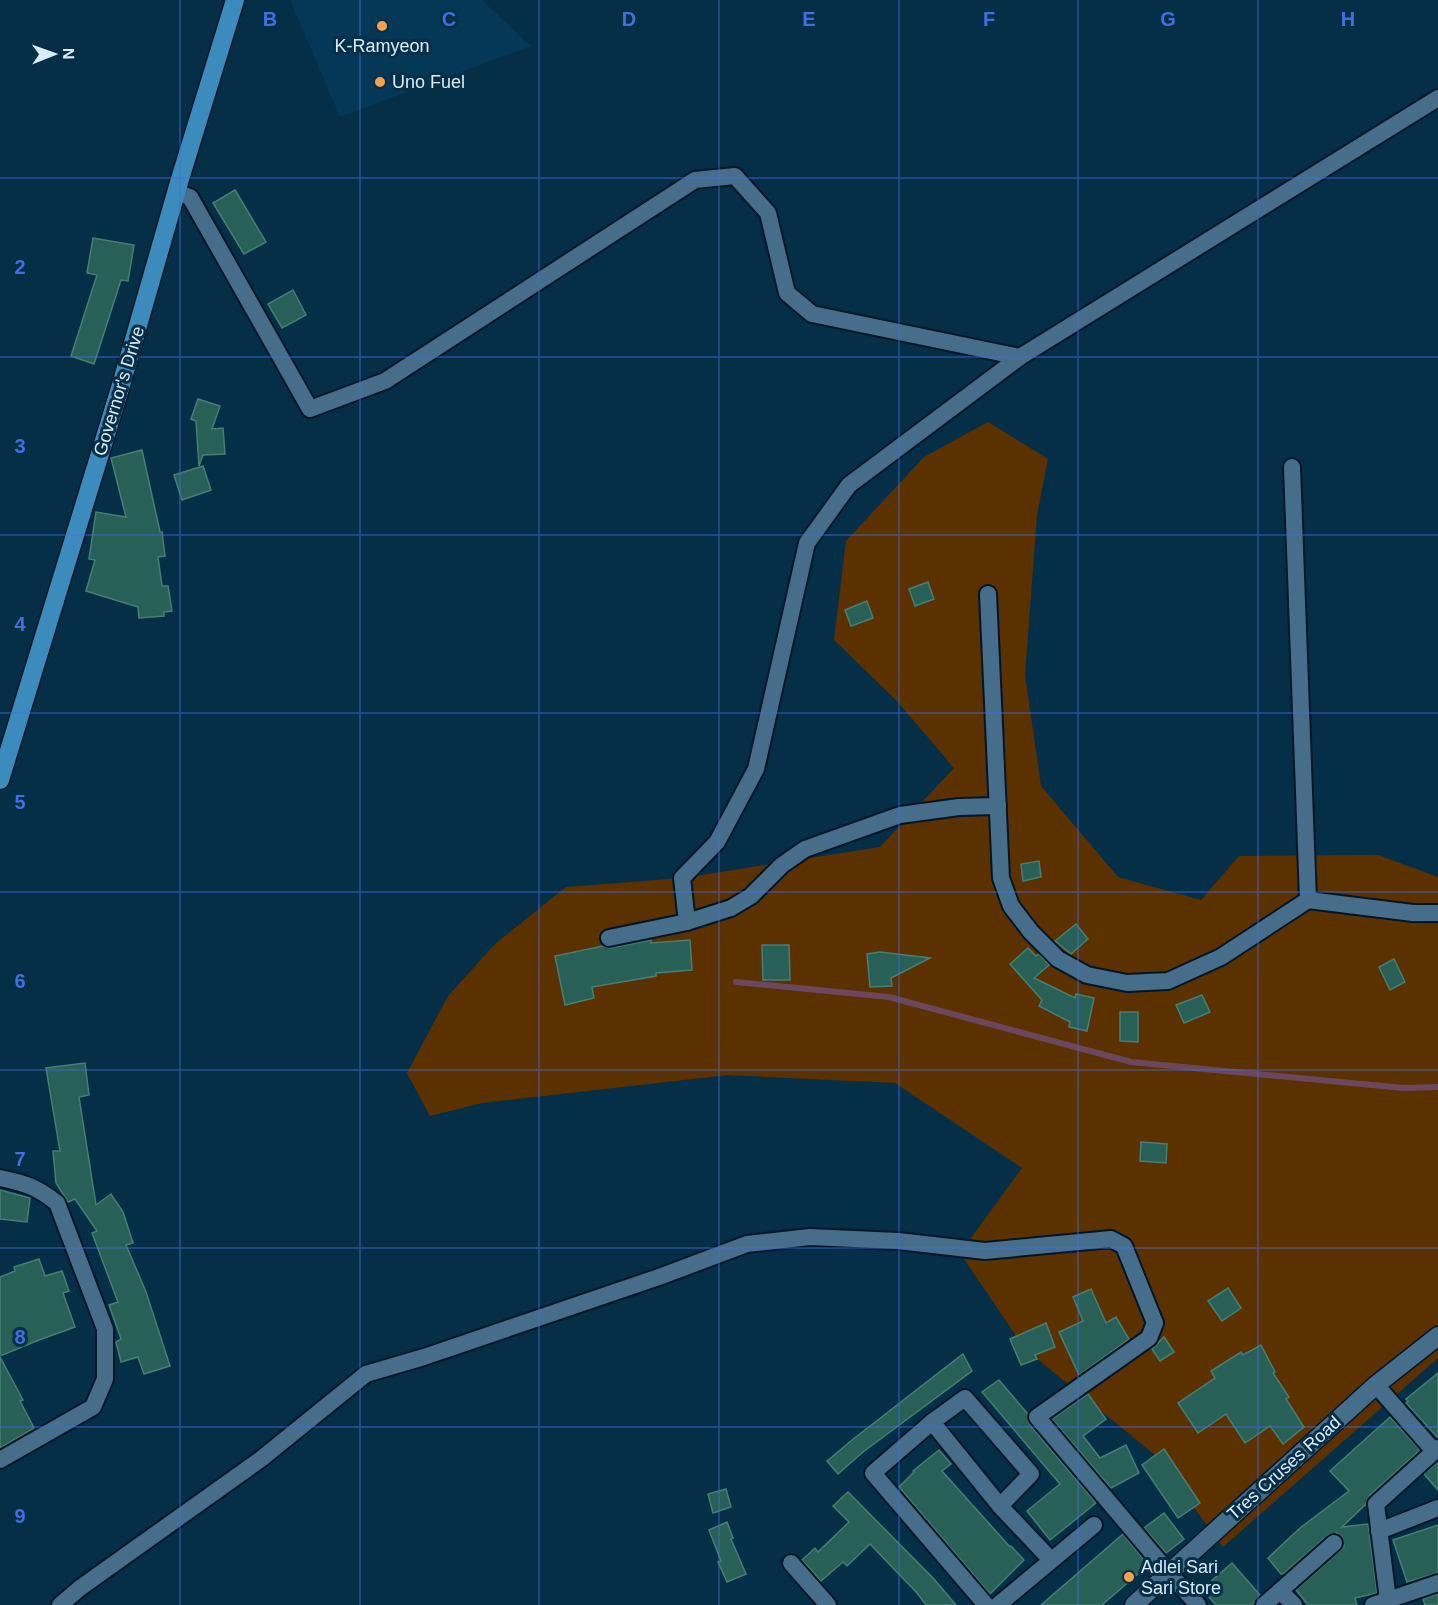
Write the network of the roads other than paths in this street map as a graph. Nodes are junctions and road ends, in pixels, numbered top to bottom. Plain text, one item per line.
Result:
1 (235, 0) edge
2 (1438, 98) edge
3 (176, 192) junction
4 (1020, 357) junction
5 (1292, 467) dead end
6 (988, 594) dead end
7 (0, 780) edge
8 (998, 806) junction
9 (1308, 900) junction
10 (1438, 913) edge
11 (687, 922) junction
12 (609, 938) dead end
13 (0, 1178) edge
14 (1438, 1336) edge
15 (1376, 1385) junction
16 (932, 1422) junction
17 (1436, 1450) edge
18 (0, 1460) edge
19 (1000, 1506) junction
20 (1438, 1508) edge
21 (1094, 1526) dead end
22 (1379, 1531) junction
23 (1334, 1543) dead end
24 (1051, 1560) junction
25 (791, 1563) dead end
26 (1169, 1574) junction
27 (1438, 1583) edge
28 (1280, 1591) junction
29 (1380, 1602) edge
30 (60, 1605) edge
31 (828, 1605) edge
32 (986, 1605) edge
33 (998, 1605) edge
34 (1134, 1605) edge
35 (1198, 1605) edge
36 (1264, 1605) edge
37 (1294, 1605) edge

1 - 3 main road, Governor's Drive
2 - 4 street
3 - 4 street
3 - 7 main road, Governor's Drive
4 - 11 street
5 - 9 street
6 - 8 street
8 - 9 street
8 - 11 street
9 - 10 street
11 - 12 street
13 - 18 street
14 - 15 main road, Tres Cruses Road
15 - 17 street
15 - 26 main road, Tres Cruses Road
16 - 19 street
16 - 19 street
16 - 32 street
17 - 22 street
19 - 24 street
20 - 22 street
21 - 24 street
22 - 29 street
23 - 28 street
24 - 33 street
25 - 31 street
26 - 30 street
26 - 34 main road, Tres Cruses Road
26 - 35 street
27 - 29 street
28 - 36 street
28 - 37 street

